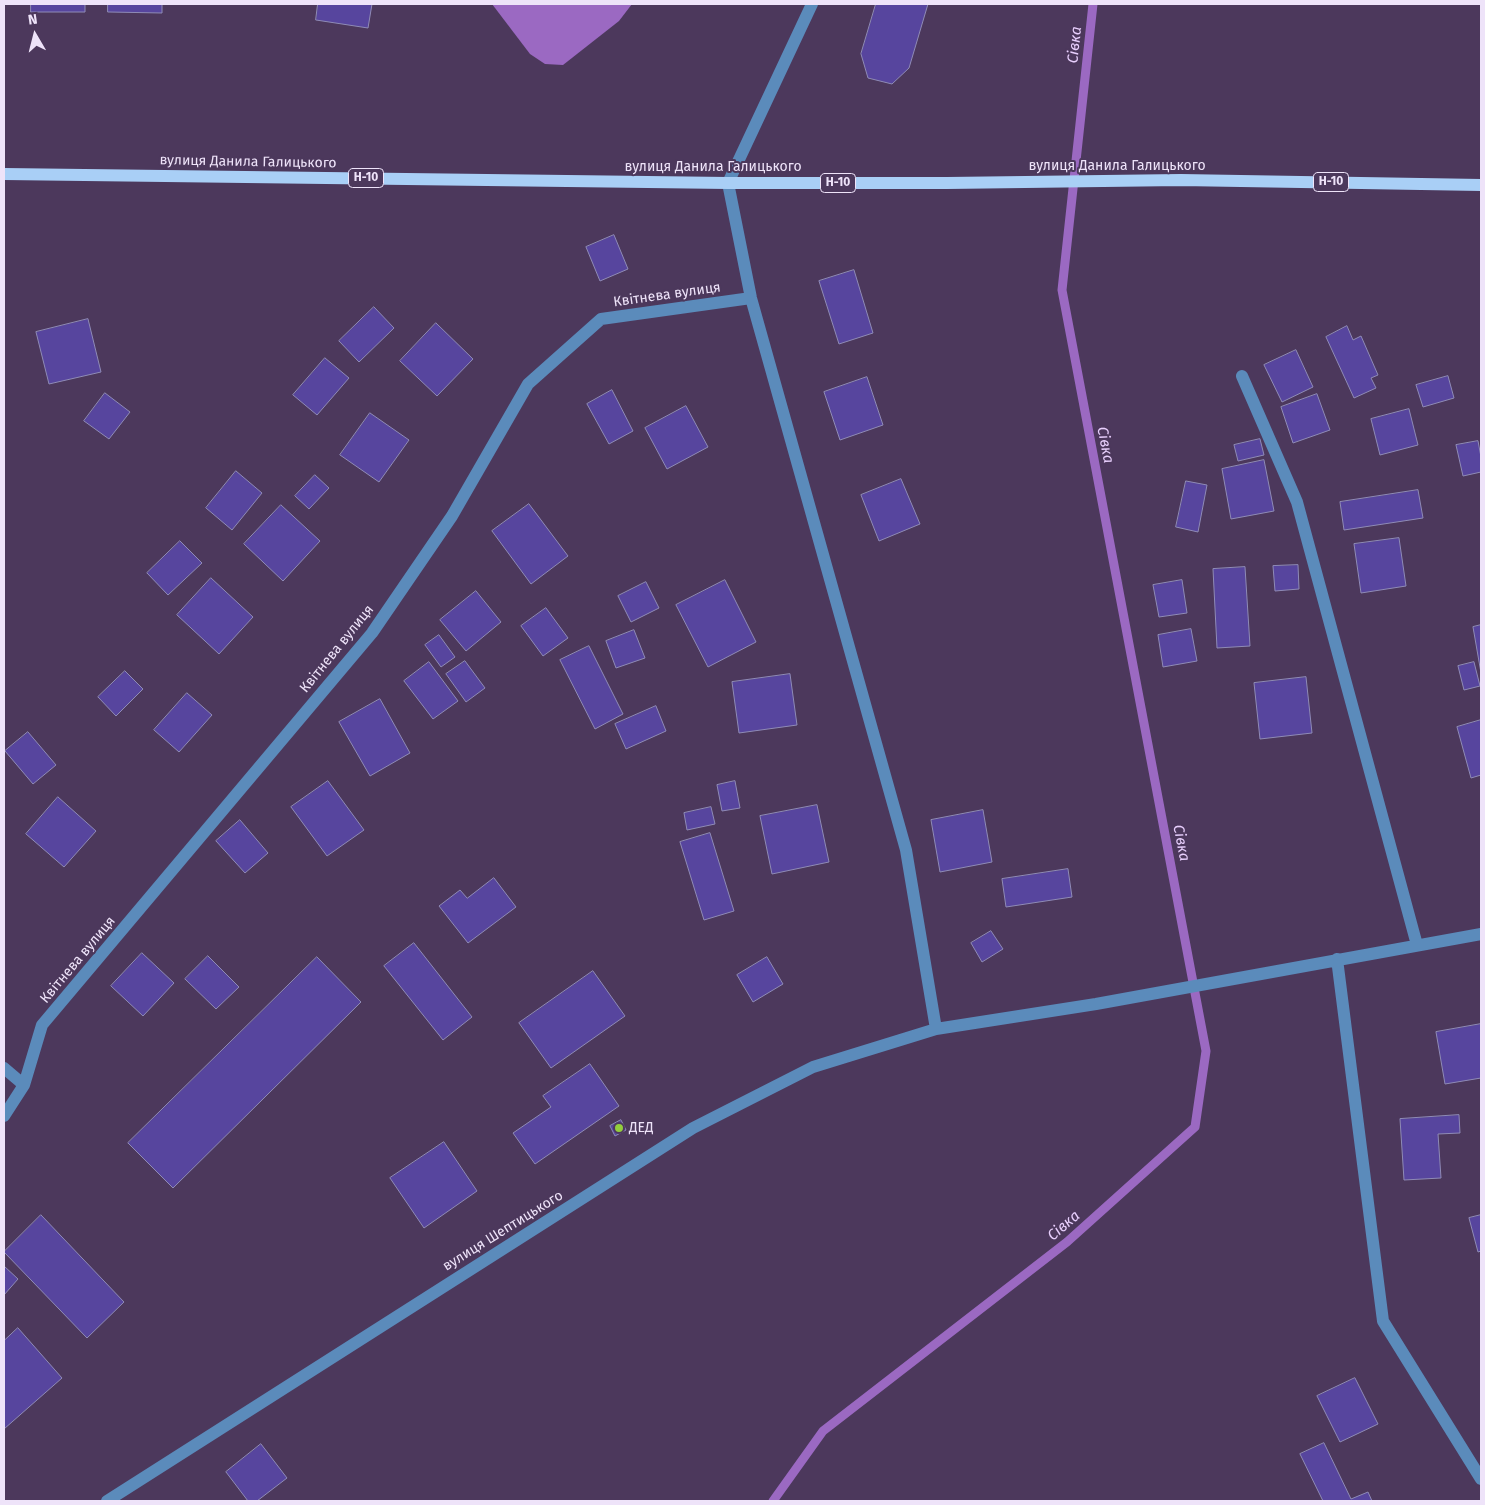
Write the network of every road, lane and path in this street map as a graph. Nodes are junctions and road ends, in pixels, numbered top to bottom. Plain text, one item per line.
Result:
1 (812, 4) edge
2 (4, 174) edge
3 (728, 183) junction
4 (1481, 184) edge
5 (751, 298) junction
6 (1242, 376) dead end
7 (1481, 934) edge
8 (1417, 945) junction
9 (1337, 959) junction
10 (936, 1029) junction
11 (4, 1068) edge
12 (24, 1085) junction
13 (4, 1116) edge
14 (1481, 1480) edge
15 (107, 1501) edge

1 - 3 street
2 - 3 main road, вулиця Данила Галицького / Н-10
3 - 4 main road, вулиця Данила Галицького / Н-10
3 - 5 street
5 - 10 street
5 - 12 street, Квітнева вулиця
6 - 8 street
7 - 8 street, вулиця Шептицького
8 - 9 street, вулиця Шептицького
9 - 10 street, вулиця Шептицького
9 - 14 street
10 - 15 street, вулиця Шептицького
11 - 12 street
12 - 13 street, Квітнева вулиця

